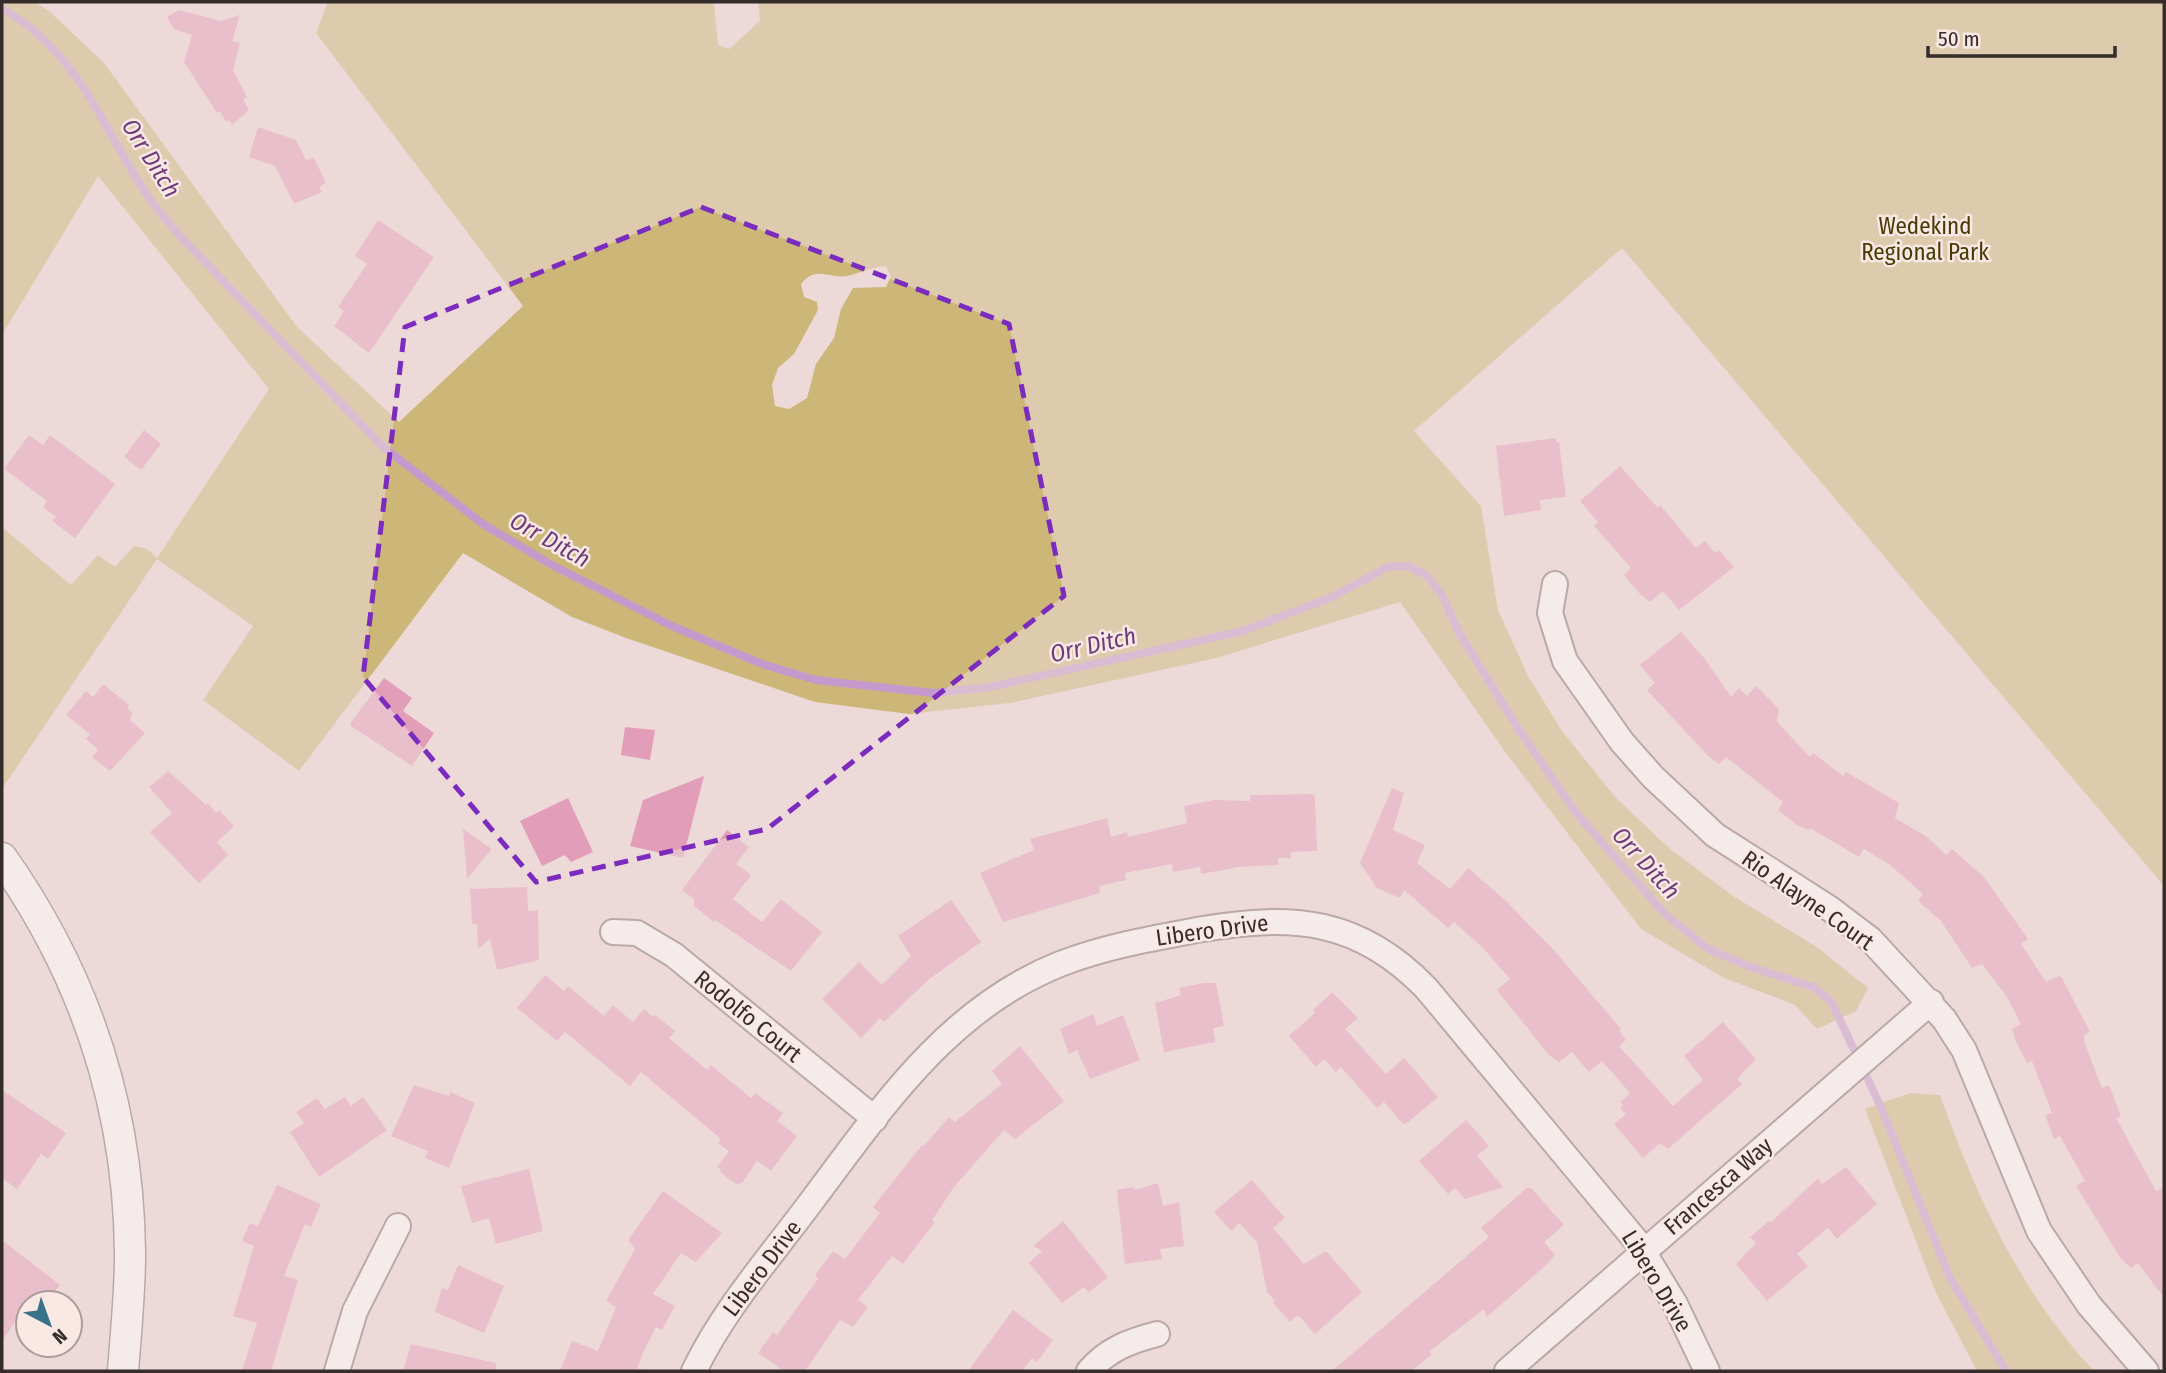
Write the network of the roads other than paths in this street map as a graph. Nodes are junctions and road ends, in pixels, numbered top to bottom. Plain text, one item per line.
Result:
1 (1555, 584) dead end
2 (2, 859) edge
3 (613, 932) dead end
4 (1931, 1002) junction
5 (875, 1119) junction
6 (398, 1226) dead end
7 (1644, 1252) junction
8 (1157, 1334) dead end
9 (123, 1371) edge
10 (337, 1371) edge
11 (694, 1371) edge
12 (1089, 1371) edge
13 (1507, 1371) edge
14 (1707, 1371) edge
15 (2146, 1371) edge

1 - 4 street, Rio Alayne Court
2 - 9 street
3 - 5 street, Rodolfo Court
4 - 7 street, Francesca Way
4 - 15 street, Rio Alayne Court
5 - 7 street, Libero Drive
5 - 11 street, Libero Drive
6 - 10 street
7 - 13 street, Francesca Way
7 - 14 street, Libero Drive
8 - 12 street

